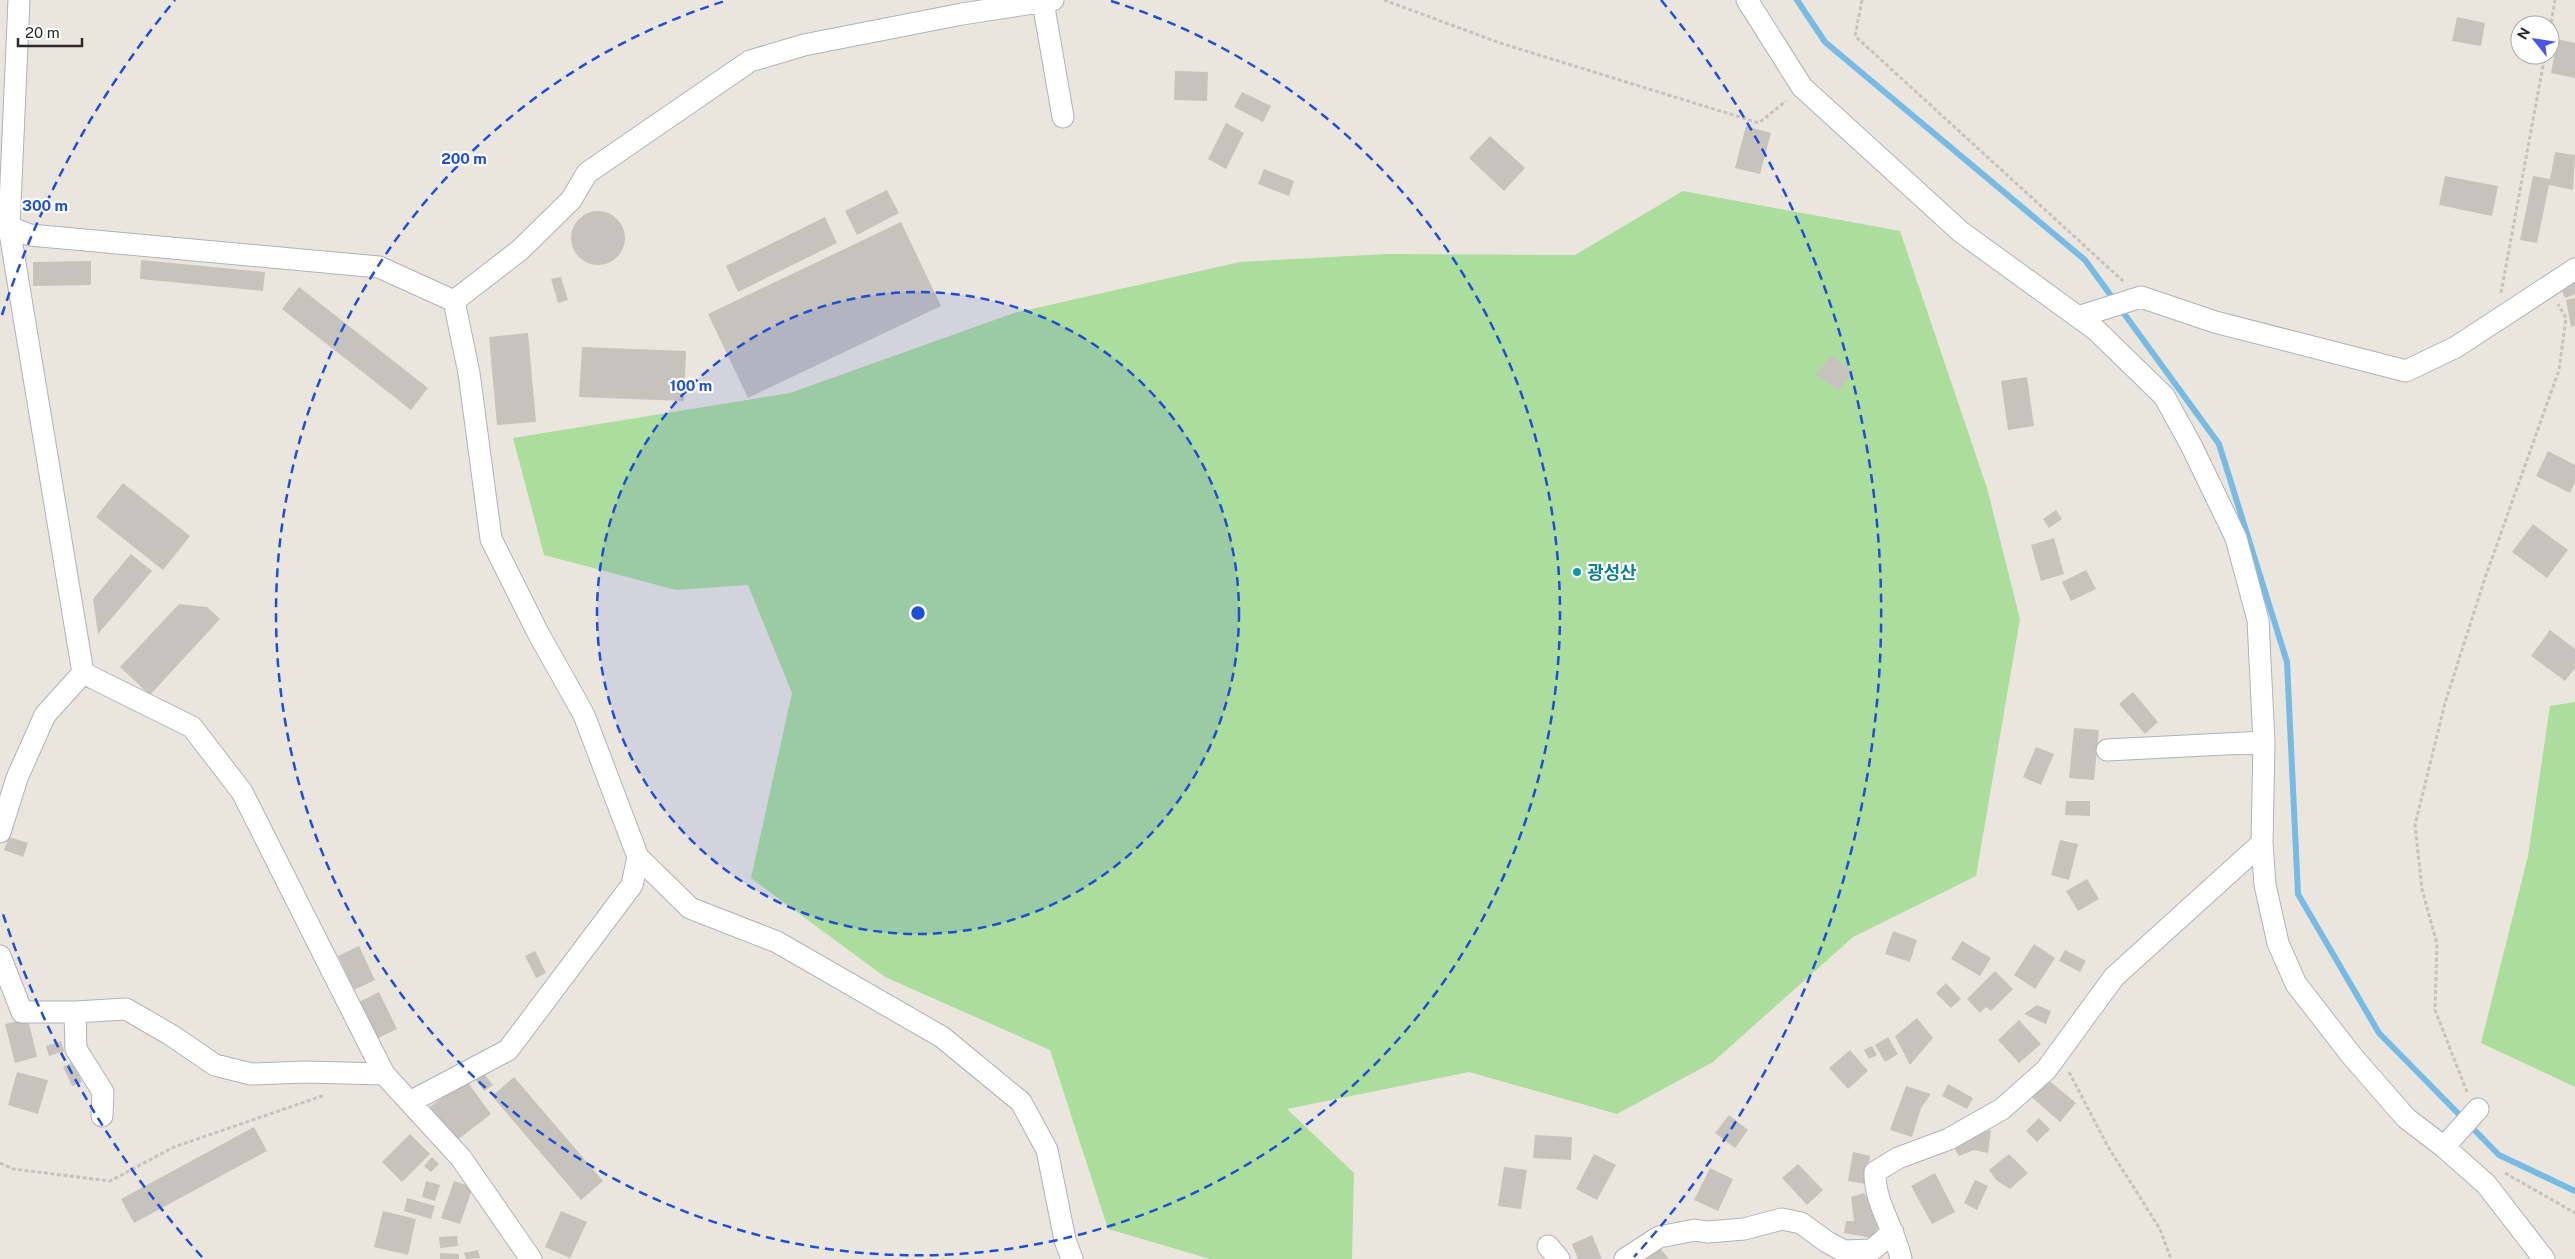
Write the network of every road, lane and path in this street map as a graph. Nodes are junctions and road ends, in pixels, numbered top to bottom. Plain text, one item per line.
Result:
1 (19, 0) edge
2 (1384, 0) edge
3 (1747, 0) edge
4 (1862, 0) edge
5 (2556, 0) edge
6 (1048, 1) edge
7 (2553, 15) edge
8 (2543, 65) edge
9 (1802, 87) junction
10 (1063, 117) dead end
11 (9, 227) junction
12 (2575, 269) edge
13 (2548, 286) junction
14 (2141, 297) junction
15 (454, 301) junction
16 (2078, 317) junction
17 (2496, 319) junction
18 (83, 673) junction
19 (2264, 742) junction
20 (2107, 750) dead end
21 (0, 832) edge
22 (2262, 843) junction
23 (638, 857) junction
24 (0, 956) edge
25 (75, 1012) junction
26 (2059, 1051) junction
27 (384, 1074) junction
28 (329, 1093) dead end
29 (410, 1102) junction
30 (2478, 1109) joint
31 (102, 1116) dead end
32 (2444, 1147) junction
33 (0, 1162) edge
34 (1893, 1232) junction
35 (531, 1259) edge
36 (1072, 1259) edge
37 (1625, 1259) edge
38 (1901, 1259) edge
39 (2171, 1259) edge
40 (2544, 1259) edge

1 - 11 street
2 - 9 path
3 - 9 street
4 - 14 path
5 - 7 path
6 - 10 street
6 - 15 street
8 - 17 path
9 - 16 street
11 - 15 street
11 - 18 street
12 - 13 street
13 - 17 street
13 - 30 path
14 - 16 street
14 - 17 street
15 - 23 street
16 - 19 street
18 - 21 street
18 - 27 street
19 - 20 street
19 - 22 street
22 - 26 street
22 - 32 street
23 - 29 street
23 - 36 street
24 - 25 street
25 - 27 street
25 - 31 street
26 - 34 street
26 - 39 path
27 - 29 street
28 - 33 path
29 - 35 street
30 - 32 street
32 - 40 street
34 - 37 street
34 - 38 street

